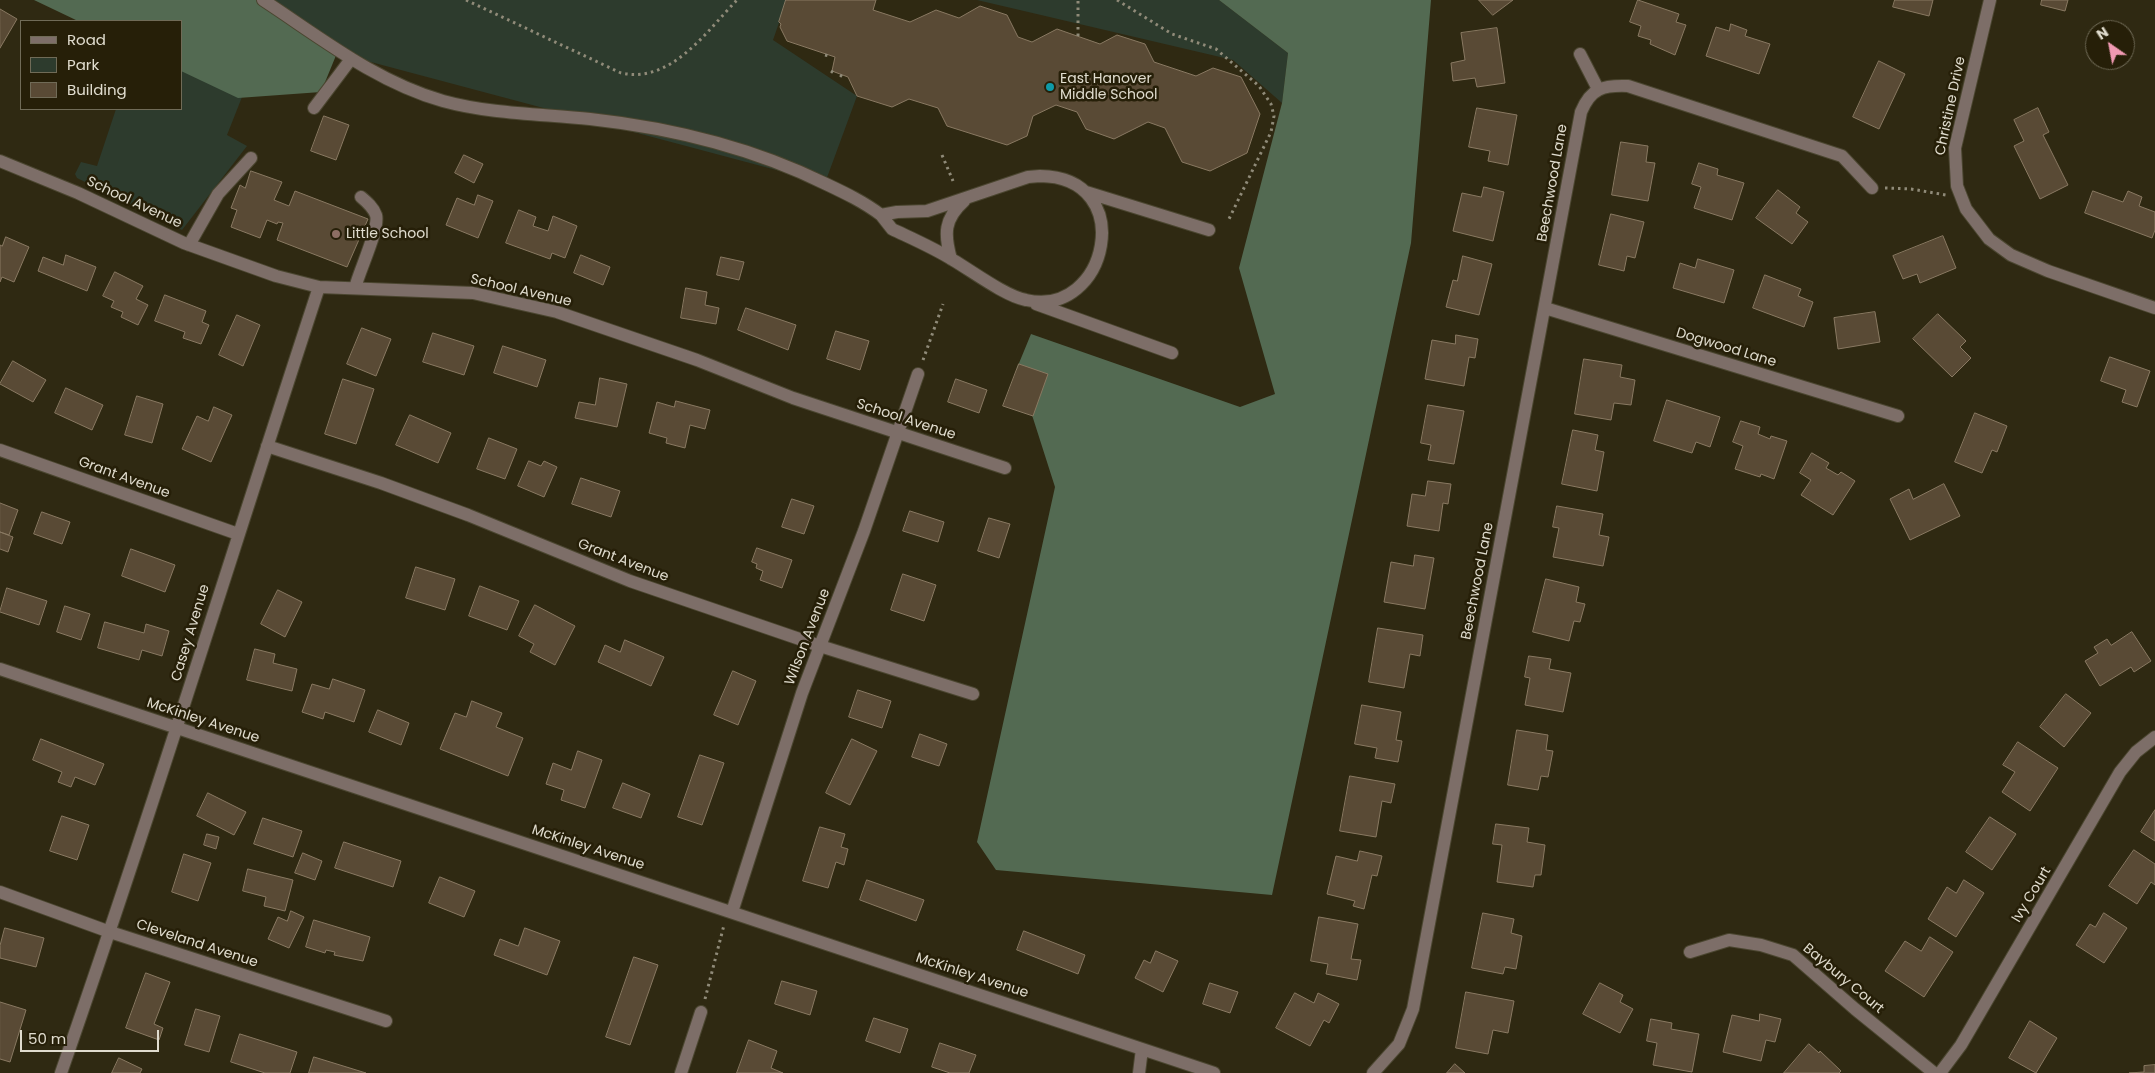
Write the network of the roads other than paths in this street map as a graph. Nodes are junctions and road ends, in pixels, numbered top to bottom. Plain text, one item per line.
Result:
1 (263, 0) edge
2 (1990, 0) edge
3 (1580, 54) dead end
4 (351, 59) junction
5 (1598, 89) junction
6 (314, 108) dead end
7 (251, 158) dead end
8 (0, 161) edge
9 (1872, 188) road end
10 (1086, 192) junction
11 (360, 197) dead end
12 (964, 201) junction
13 (881, 215) junction
14 (1209, 230) dead end
15 (189, 245) junction
16 (951, 259) junction
17 (320, 287) junction
18 (355, 288) junction
19 (1024, 300) junction
20 (1545, 308) junction
21 (2155, 308) edge
22 (1172, 353) dead end
23 (918, 374) road end
24 (1898, 416) dead end
25 (897, 432) junction
26 (267, 446) junction
27 (0, 450) edge
28 (1005, 468) dead end
29 (238, 534) junction
30 (820, 646) junction
31 (0, 669) edge
32 (973, 694) dead end
33 (178, 728) junction
34 (2155, 737) edge
35 (0, 892) edge
36 (732, 912) junction
37 (110, 932) junction
38 (1690, 952) dead end
39 (701, 1012) road end
40 (386, 1022) dead end
41 (1142, 1049) junction
42 (61, 1073) edge
43 (681, 1073) edge
44 (1139, 1073) edge
45 (1214, 1073) edge
46 (1373, 1073) edge
47 (1934, 1073) edge
48 (1940, 1073) edge

1 - 4 street
2 - 21 street, Christine Drive
3 - 5 street
4 - 6 street
4 - 13 street
5 - 9 street
5 - 20 street, Beechwood Lane
7 - 15 street
8 - 15 street, School Avenue
10 - 12 street
10 - 14 street
10 - 19 street
11 - 18 street
12 - 13 street
12 - 16 street
13 - 16 street
15 - 17 street, School Avenue
16 - 19 street
17 - 18 street, School Avenue
17 - 26 street, Casey Avenue
18 - 25 street, School Avenue
19 - 22 street
20 - 24 street, Dogwood Lane
20 - 46 street, Beechwood Lane
23 - 25 street, Wilson Avenue
25 - 28 street, School Avenue
25 - 30 street, Wilson Avenue
26 - 29 street, Casey Avenue
26 - 30 street, Grant Avenue
27 - 29 street, Grant Avenue
29 - 33 street, Casey Avenue
30 - 32 street, Grant Avenue
30 - 36 street, Wilson Avenue
31 - 33 street, McKinley Avenue
33 - 36 street, McKinley Avenue
33 - 37 street, Casey Avenue
34 - 48 street, Ivy Court
35 - 37 street, Cleveland Avenue
36 - 41 street, McKinley Avenue
37 - 40 street, Cleveland Avenue
37 - 42 street, Casey Avenue
38 - 47 street, Baybury Court
39 - 43 street
41 - 44 street
41 - 45 street

